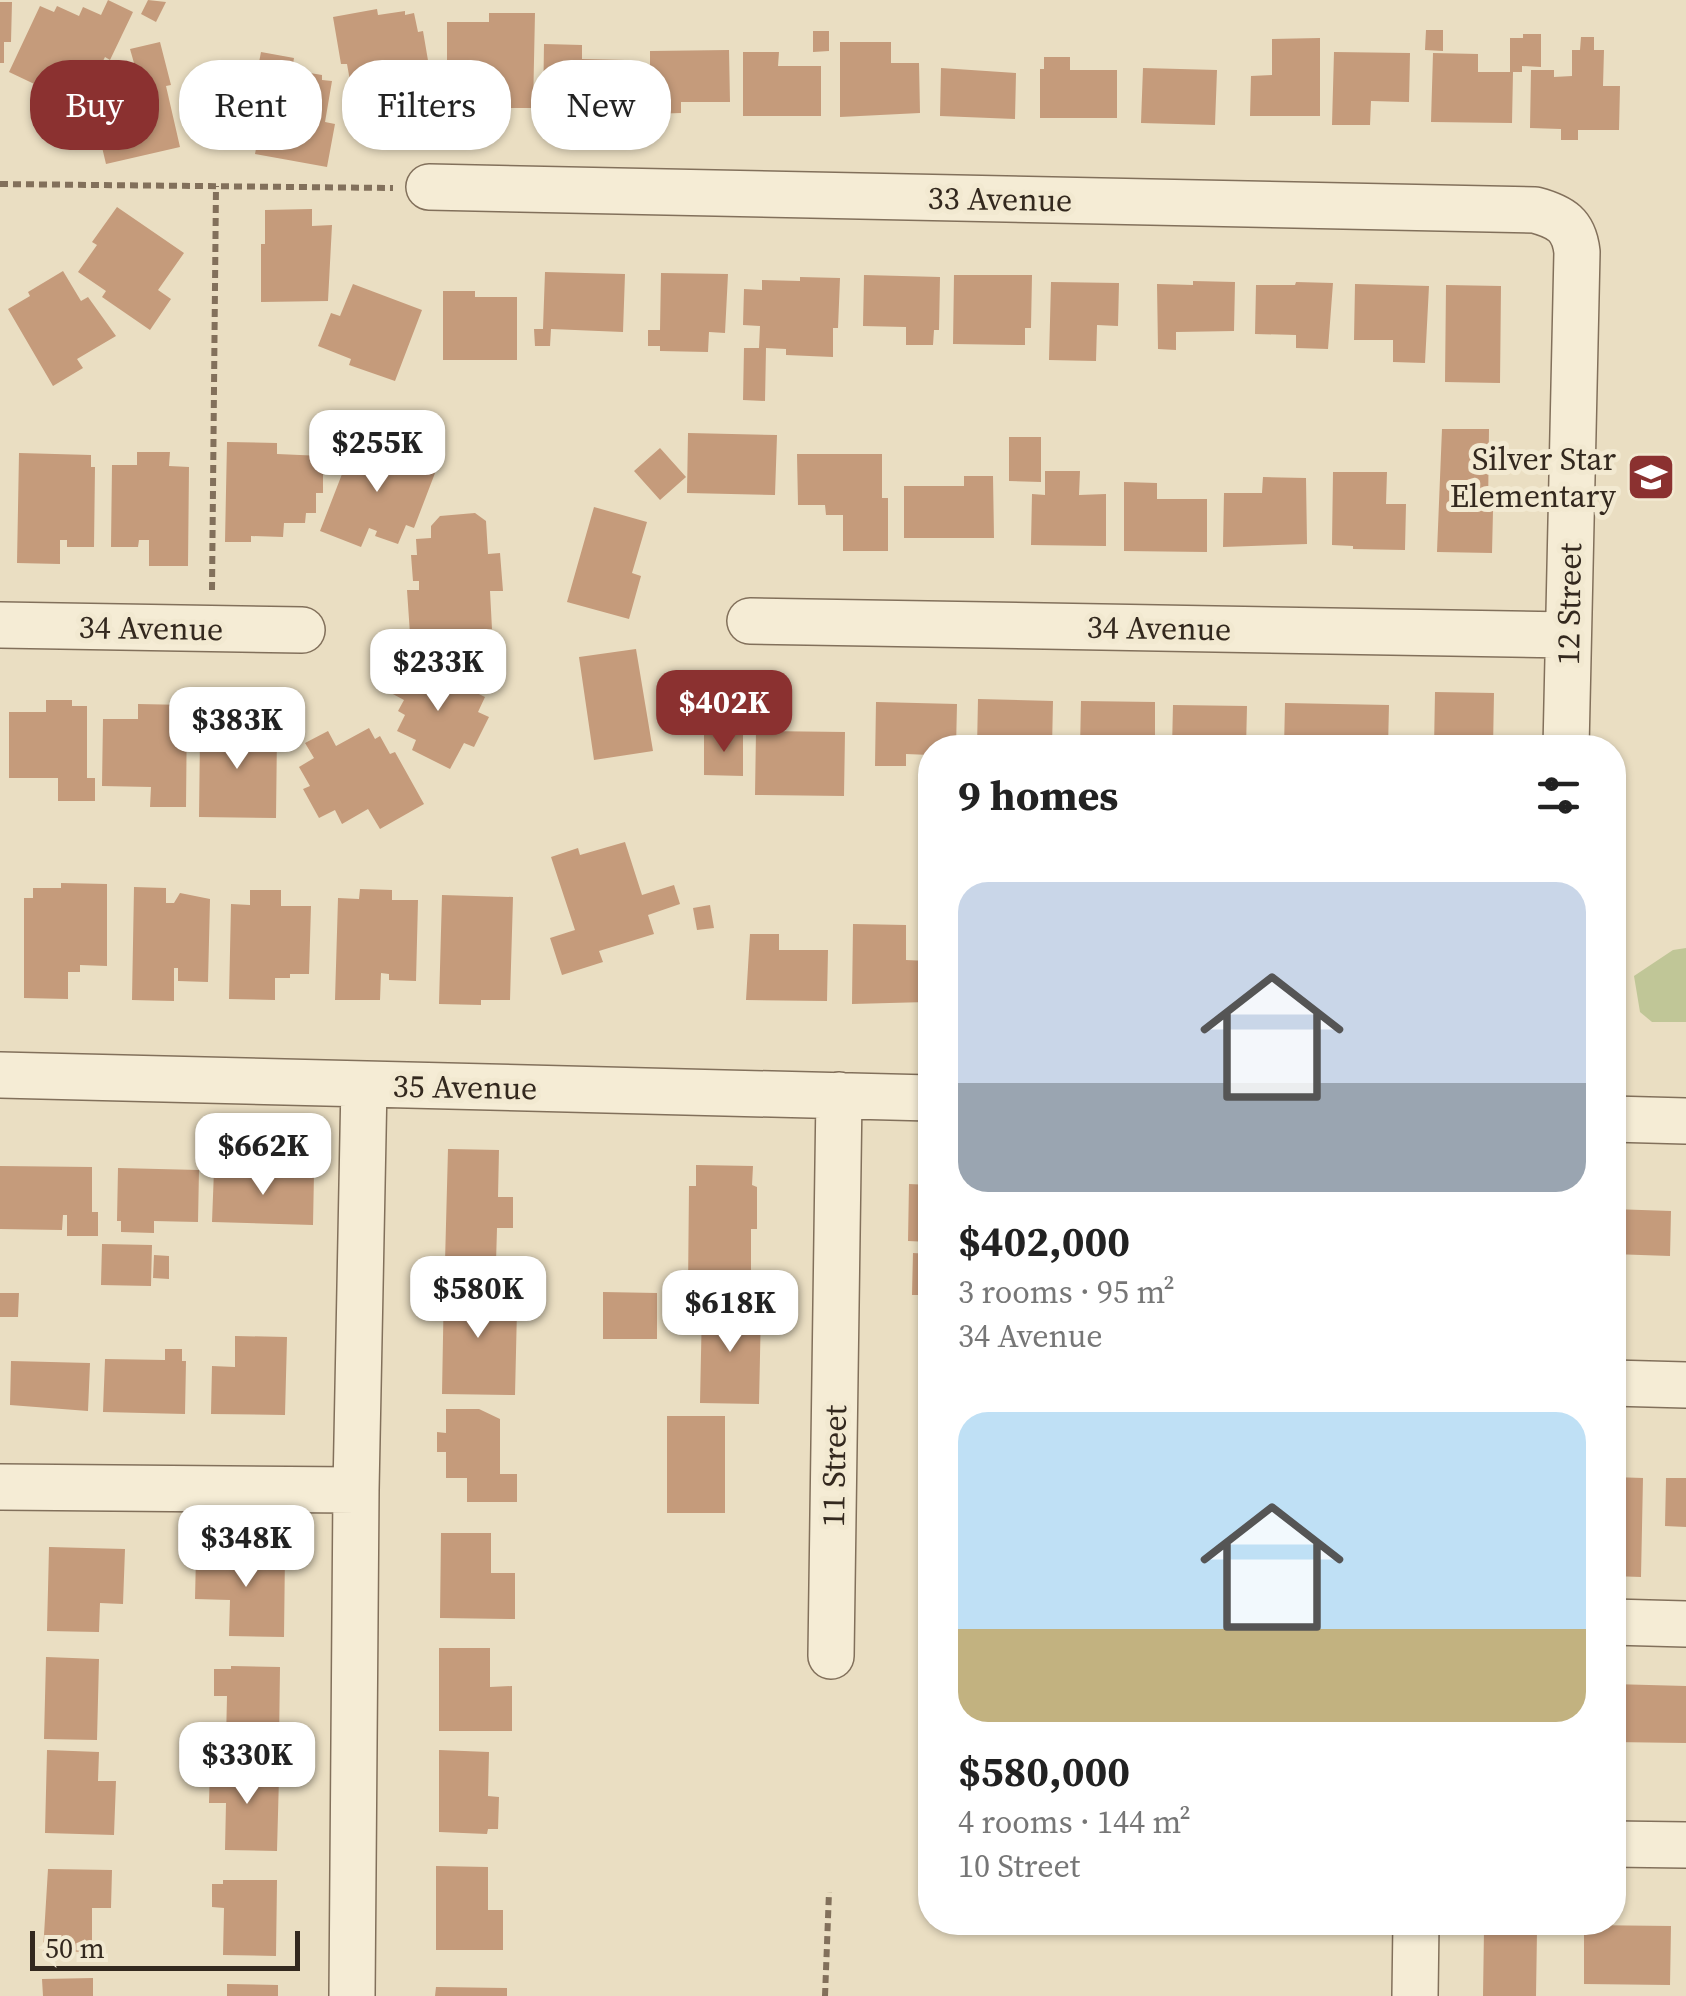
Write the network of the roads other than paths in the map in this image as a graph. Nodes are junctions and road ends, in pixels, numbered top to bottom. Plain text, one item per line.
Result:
1 (430, 187) road end
2 (1568, 224) joint
3 (750, 620) dead end
4 (0, 626) edge
5 (302, 630) dead end
6 (1568, 635) junction
7 (1566, 735) edge
8 (0, 1075) edge
9 (364, 1084) junction
10 (839, 1095) junction
11 (918, 1098) edge
12 (1626, 1119) edge
13 (1686, 1121) edge
14 (1626, 1384) edge
15 (1686, 1385) edge
16 (0, 1487) edge
17 (356, 1490) junction
18 (1626, 1622) edge
19 (1686, 1624) edge
20 (831, 1656) dead end
21 (1626, 1844) edge
22 (1686, 1845) edge
23 (1416, 1935) edge
24 (352, 1996) edge
25 (1415, 1996) edge

1 - 2 street, 33 Avenue
2 - 6 street, 12 Street
3 - 6 street, 34 Avenue
4 - 5 street, 34 Avenue
6 - 7 street, 12 Street
8 - 9 street, 35 Avenue
9 - 10 street, 35 Avenue
9 - 17 street
10 - 11 street, 35 Avenue
10 - 20 street, 11 Street
12 - 13 street
14 - 15 street
16 - 17 street
17 - 24 street
18 - 19 street
21 - 22 street
23 - 25 street

